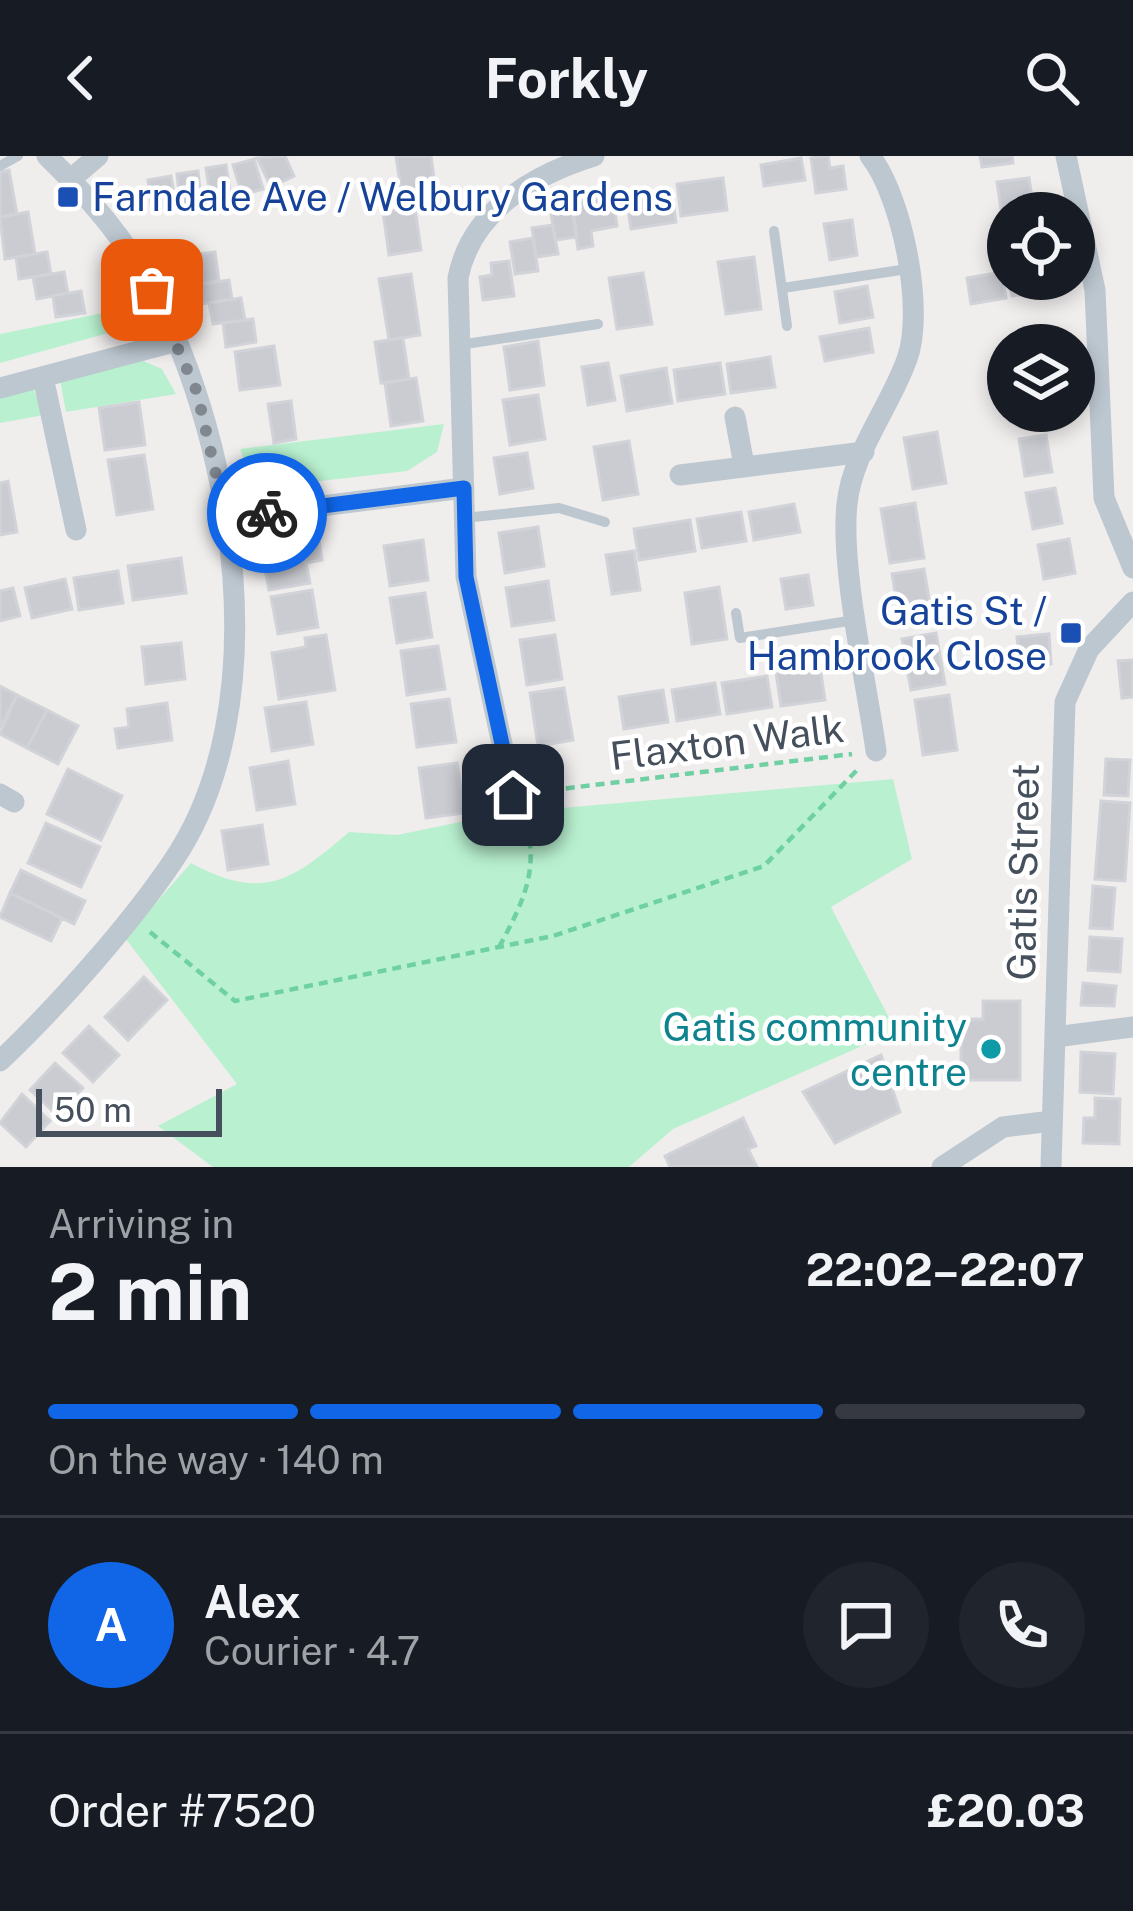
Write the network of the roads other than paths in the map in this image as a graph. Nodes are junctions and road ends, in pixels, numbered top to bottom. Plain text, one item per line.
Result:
1 (18, 156) edge
2 (47, 156) edge
3 (98, 156) edge
4 (594, 156) edge
5 (870, 156) edge
6 (1066, 156) edge
7 (0, 166) edge
8 (70, 179) junction
9 (774, 231) dead end
10 (908, 269) junction
11 (783, 288) junction
12 (598, 324) dead end
13 (787, 326) dead end
14 (177, 340) junction
15 (459, 345) junction
16 (43, 377) junction
17 (0, 388) edge
18 (736, 417) dead end
19 (864, 452) junction
20 (743, 465) junction
21 (680, 475) dead end
22 (464, 488) junction
23 (226, 518) junction
24 (464, 518) junction
25 (605, 522) dead end
26 (76, 530) dead end
27 (1133, 568) edge
28 (1133, 602) edge
29 (736, 613) dead end
30 (858, 619) junction
31 (876, 752) road end
32 (513, 795) road end
33 (1133, 1027) edge
34 (1055, 1037) junction
35 (5, 1046) edge
36 (1052, 1121) junction
37 (942, 1167) edge
38 (1051, 1167) edge

1 - 7 lane
2 - 8 street
3 - 8 street
4 - 15 street
5 - 10 street
6 - 27 street
8 - 14 street
9 - 11 lane
10 - 11 lane
10 - 19 street
11 - 13 lane
12 - 15 lane
14 - 16 street
14 - 23 street
15 - 22 street
16 - 17 street
16 - 26 street
18 - 20 street
19 - 20 street
19 - 30 street
20 - 21 street
22 - 23 street
22 - 24 street
23 - 35 street
24 - 25 lane
24 - 32 street
28 - 34 street, Gatis Street
29 - 30 lane
30 - 31 street
33 - 34 street
34 - 36 street, Gatis Street
36 - 37 street
36 - 38 street, Gatis Street

